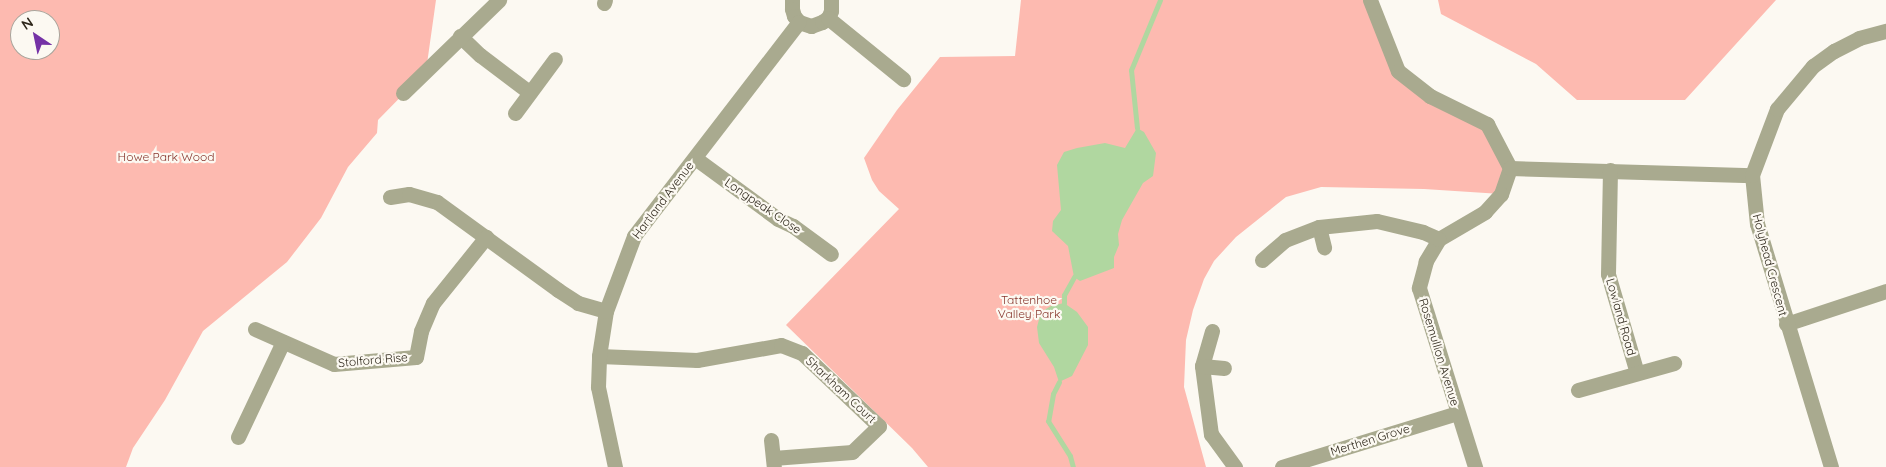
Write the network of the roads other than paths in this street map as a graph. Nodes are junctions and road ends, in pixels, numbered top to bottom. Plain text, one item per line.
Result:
1 (499, 0) edge
2 (792, 0) edge
3 (831, 0) edge
4 (1370, 0) edge
5 (828, 18) junction
6 (799, 22) junction
7 (1886, 31) edge
8 (460, 36) junction
9 (555, 59) dead end
10 (903, 79) dead end
11 (529, 92) junction
12 (403, 93) dead end
13 (515, 113) dead end
14 (695, 158) junction
15 (1510, 168) junction
16 (1610, 170) junction
17 (1752, 175) junction
18 (390, 196) dead end
19 (1319, 227) junction
20 (486, 237) junction
21 (1439, 240) junction
22 (1324, 247) dead end
23 (831, 254) dead end
24 (1262, 260) dead end
25 (1886, 291) edge
26 (606, 311) junction
27 (1786, 324) junction
28 (255, 330) dead end
29 (1212, 331) dead end
30 (283, 342) junction
31 (599, 356) junction
32 (1674, 363) dead end
33 (1202, 366) junction
34 (1224, 368) dead end
35 (1637, 373) junction
36 (1578, 390) dead end
37 (1458, 413) junction
38 (238, 437) dead end
39 (771, 440) dead end
40 (774, 462) edge
41 (615, 467) edge
42 (1235, 467) edge
43 (1282, 467) edge
44 (1475, 467) edge
45 (1831, 467) edge

1 - 8 street
2 - 6 street
3 - 5 street
4 - 15 street
5 - 6 street
5 - 10 street
6 - 14 street, Hartland Avenue
7 - 17 street, Holyhead Crescent
8 - 11 street
8 - 12 street
9 - 11 street
11 - 13 street
14 - 23 street, Longpeak Close
14 - 26 street, Hartland Avenue
15 - 16 street
15 - 21 street, Rosemullion Avenue
16 - 17 street
16 - 35 street, Lowland Road
17 - 27 street, Holyhead Crescent
18 - 20 street
19 - 21 street
19 - 22 street
19 - 24 street
20 - 26 street
20 - 30 street, Stolford Rise
21 - 37 street, Rosemullion Avenue
25 - 27 street
26 - 31 street, Hartland Avenue
27 - 45 street, Holyhead Crescent
28 - 30 street, Stolford Rise
29 - 33 street
30 - 38 street
31 - 40 street, Sharkham Court
31 - 41 street, Hartland Avenue
32 - 35 street
33 - 34 street
33 - 42 street
35 - 36 street
37 - 43 street, Merthen Grove
37 - 44 street, Rosemullion Avenue
39 - 40 street, Sharkham Court

